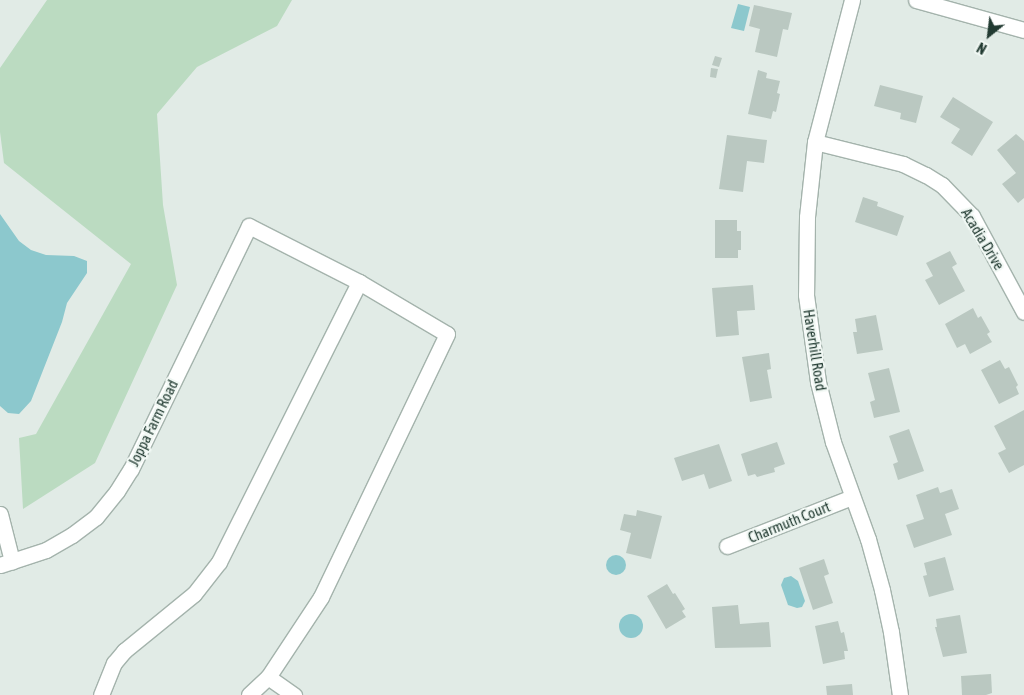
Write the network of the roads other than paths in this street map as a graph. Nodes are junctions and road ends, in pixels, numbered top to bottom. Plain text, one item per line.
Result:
1 (852, 0) edge
2 (916, 0) edge
3 (1024, 30) edge
4 (815, 142) junction
5 (359, 282) junction
6 (1024, 312) edge
7 (852, 497) junction
8 (0, 514) edge
9 (727, 546) dead end
10 (6, 563) edge
11 (268, 677) junction
12 (101, 695) edge
13 (248, 695) edge
14 (294, 695) edge
15 (900, 695) edge

1 - 4 street, Haverhill Road
2 - 3 street
4 - 6 street, Acadia Drive
4 - 7 street, Haverhill Road
5 - 10 street, Joppa Farm Road
5 - 11 street
5 - 12 street
7 - 9 street, Charmuth Court
7 - 15 street, Haverhill Road
8 - 10 street
11 - 13 street
11 - 14 street

